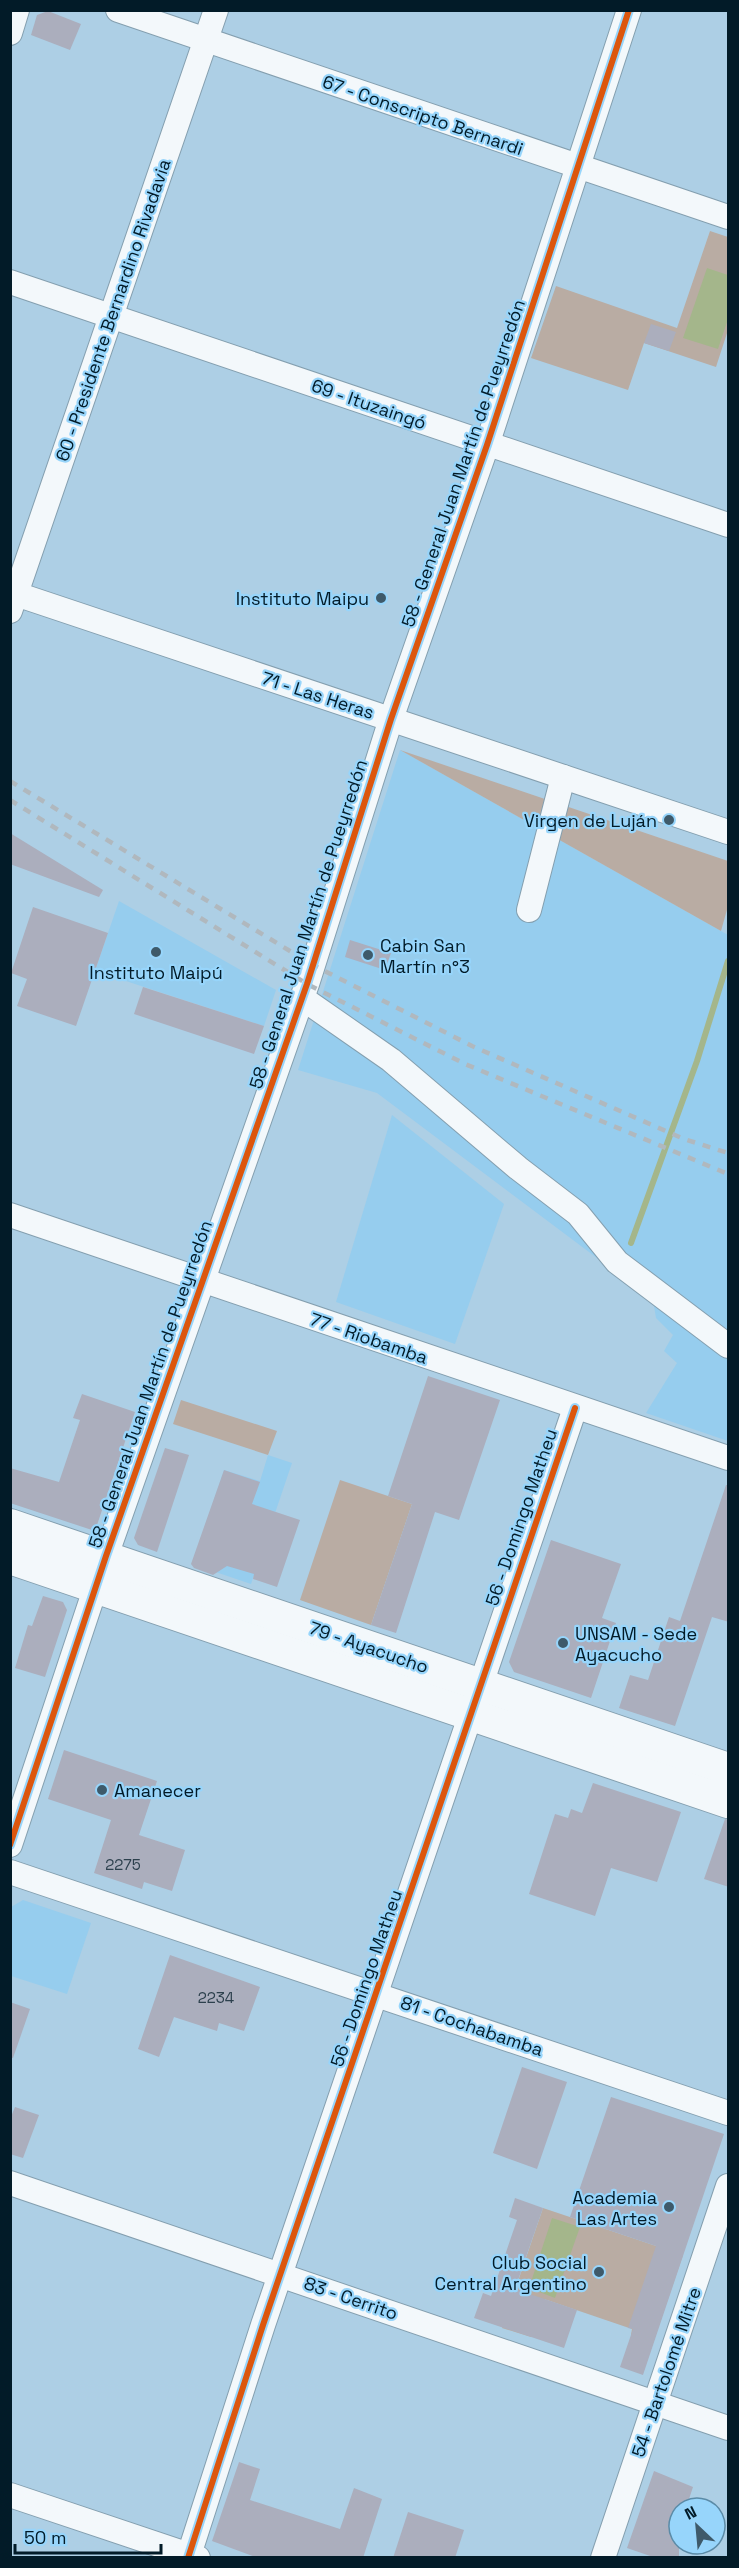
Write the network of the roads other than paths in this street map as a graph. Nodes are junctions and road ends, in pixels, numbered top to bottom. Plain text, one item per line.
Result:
1 (17, 10) edge
2 (118, 10) edge
3 (216, 10) edge
4 (629, 10) edge
5 (10, 33) edge
6 (205, 41) junction
7 (577, 167) junction
8 (729, 217) edge
9 (10, 282) edge
10 (111, 315) junction
11 (487, 445) junction
12 (729, 525) edge
13 (12, 599) edge
14 (391, 719) junction
15 (563, 777) junction
16 (729, 832) edge
17 (529, 910) dead end
18 (302, 998) junction
19 (10, 1215) edge
20 (202, 1280) junction
21 (729, 1346) edge
22 (574, 1408) junction
23 (729, 1458) edge
24 (10, 1525) edge
25 (106, 1556) junction
26 (10, 1558) edge
27 (96, 1586) junction
28 (475, 1700) junction
29 (729, 1769) edge
30 (729, 1802) edge
31 (10, 1845) edge
32 (10, 1872) edge
33 (377, 1994) junction
34 (729, 2113) edge
35 (10, 2183) edge
36 (729, 2186) edge
37 (281, 2274) junction
38 (656, 2404) junction
39 (729, 2428) edge
40 (10, 2495) edge
41 (192, 2556) edge
42 (603, 2558) edge

1 - 5 street
2 - 6 street, 67 - Conscripto Bernardi
3 - 6 street, 60 - Presidente Bernardino Rivadavia
4 - 7 street, 58 - General Juan Martín de Pueyrredón
6 - 7 street, 67 - Conscripto Bernardi
6 - 10 street, 60 - Presidente Bernardino Rivadavia
7 - 8 street, 67 - Conscripto Bernardi
7 - 11 street, 58 - General Juan Martín de Pueyrredón
9 - 10 street, 69 - Ituzaingó
10 - 11 street, 69 - Ituzaingó
10 - 13 street, 60 - Presidente Bernardino Rivadavia
11 - 12 street, 69 - Ituzaingó
11 - 14 street, 58 - General Juan Martín de Pueyrredón
13 - 14 street, 71 - Las Heras
14 - 15 street, 71 - Las Heras
14 - 18 street, 58 - General Juan Martín de Pueyrredón
15 - 16 street, 71 - Las Heras
15 - 17 street
18 - 20 street, 58 - General Juan Martín de Pueyrredón
18 - 21 street
19 - 20 street, 77 - Riobamba
20 - 22 street, 77 - Riobamba
20 - 25 street, 58 - General Juan Martín de Pueyrredón
22 - 23 street, 77 - Riobamba
22 - 28 street, 56 - Domingo Matheu
24 - 25 main road, 79 - Ayacucho
25 - 27 street, 58 - General Juan Martín de Pueyrredón
25 - 28 main road, 79 - Ayacucho
26 - 27 main road, 79 - Ayacucho
27 - 28 main road, 79 - Ayacucho
27 - 31 street, 58 - General Juan Martín de Pueyrredón
28 - 29 main road, 79 - Ayacucho
28 - 30 main road, 79 - Ayacucho
28 - 33 street, 56 - Domingo Matheu
32 - 33 street, 81 - Cochabamba
33 - 34 street, 81 - Cochabamba
33 - 37 street, 56 - Domingo Matheu
35 - 37 street, 83 - Cerrito
36 - 38 street, 54 - Bartolomé Mitre
37 - 38 street, 83 - Cerrito
37 - 41 street, 56 - Domingo Matheu
38 - 39 street, 83 - Cerrito
38 - 42 street, 54 - Bartolomé Mitre
40 - 41 street

